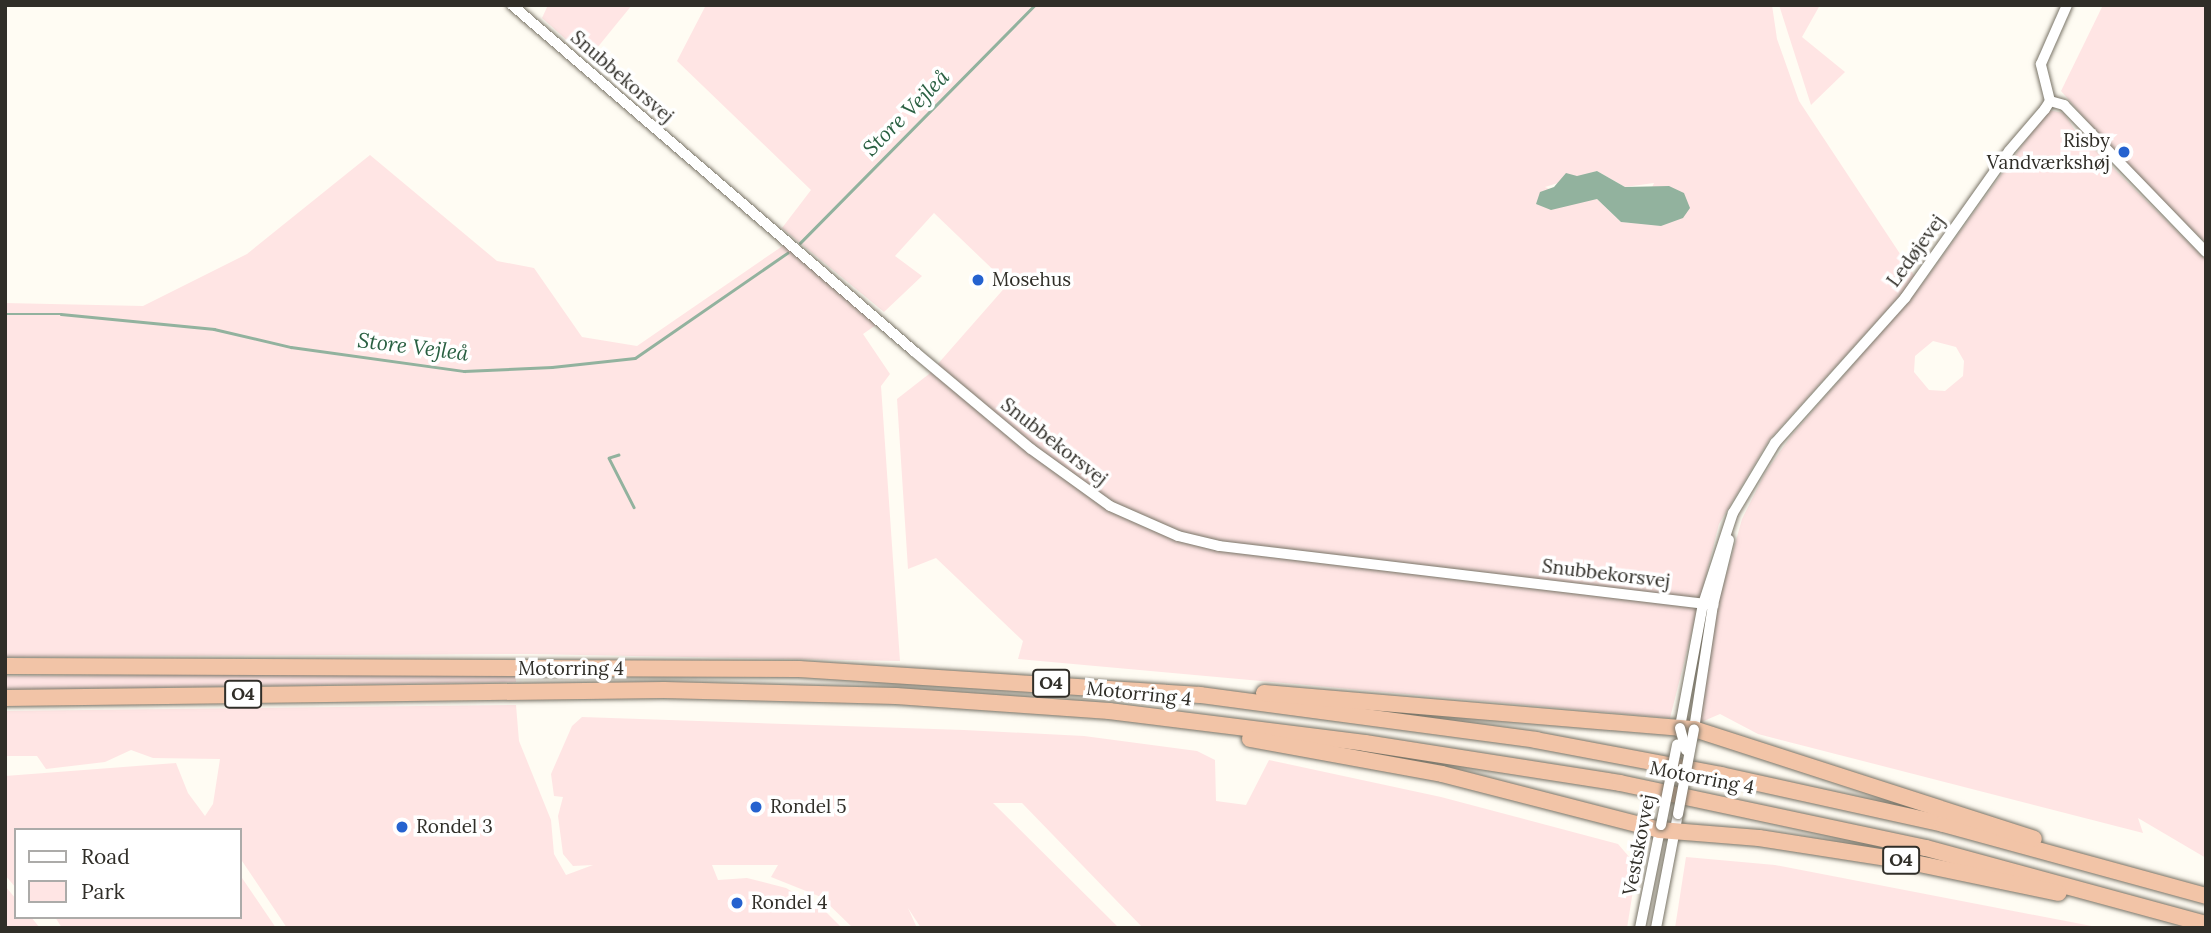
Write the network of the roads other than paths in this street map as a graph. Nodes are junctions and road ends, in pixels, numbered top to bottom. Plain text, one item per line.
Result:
1 (512, 5) edge
2 (2067, 5) edge
3 (2050, 101) junction
4 (2206, 252) edge
5 (1708, 604) junction
6 (5, 666) edge
7 (1126, 688) junction
8 (5, 698) edge
9 (925, 698) junction
10 (1687, 728) junction
11 (1669, 825) junction
12 (2081, 860) junction
13 (2206, 895) edge
14 (2124, 901) junction
15 (2206, 924) edge
16 (1640, 928) edge
17 (1656, 928) edge

1 - 5 street, Snubbekorsvej
2 - 3 street
3 - 4 street
3 - 5 street, Ledøjevej
5 - 10 street, Ledøjevej
6 - 7 highway, Motorring 4 / O4
7 - 10 highway, O4
7 - 12 highway, Motorring 4 / O4
8 - 9 highway, Motorring 4 / O4
9 - 11 highway, O4
9 - 14 highway, Motorring 4 / O4
10 - 11 street, Vestskovvej, bridge
10 - 11 street, Vestskovvej, bridge
10 - 12 highway, O4
11 - 14 highway, O4
11 - 16 street, Vestskovvej
11 - 17 street, Vestskovvej
12 - 13 highway, Motorring 4 / O4
14 - 15 highway, Motorring 4 / O4

